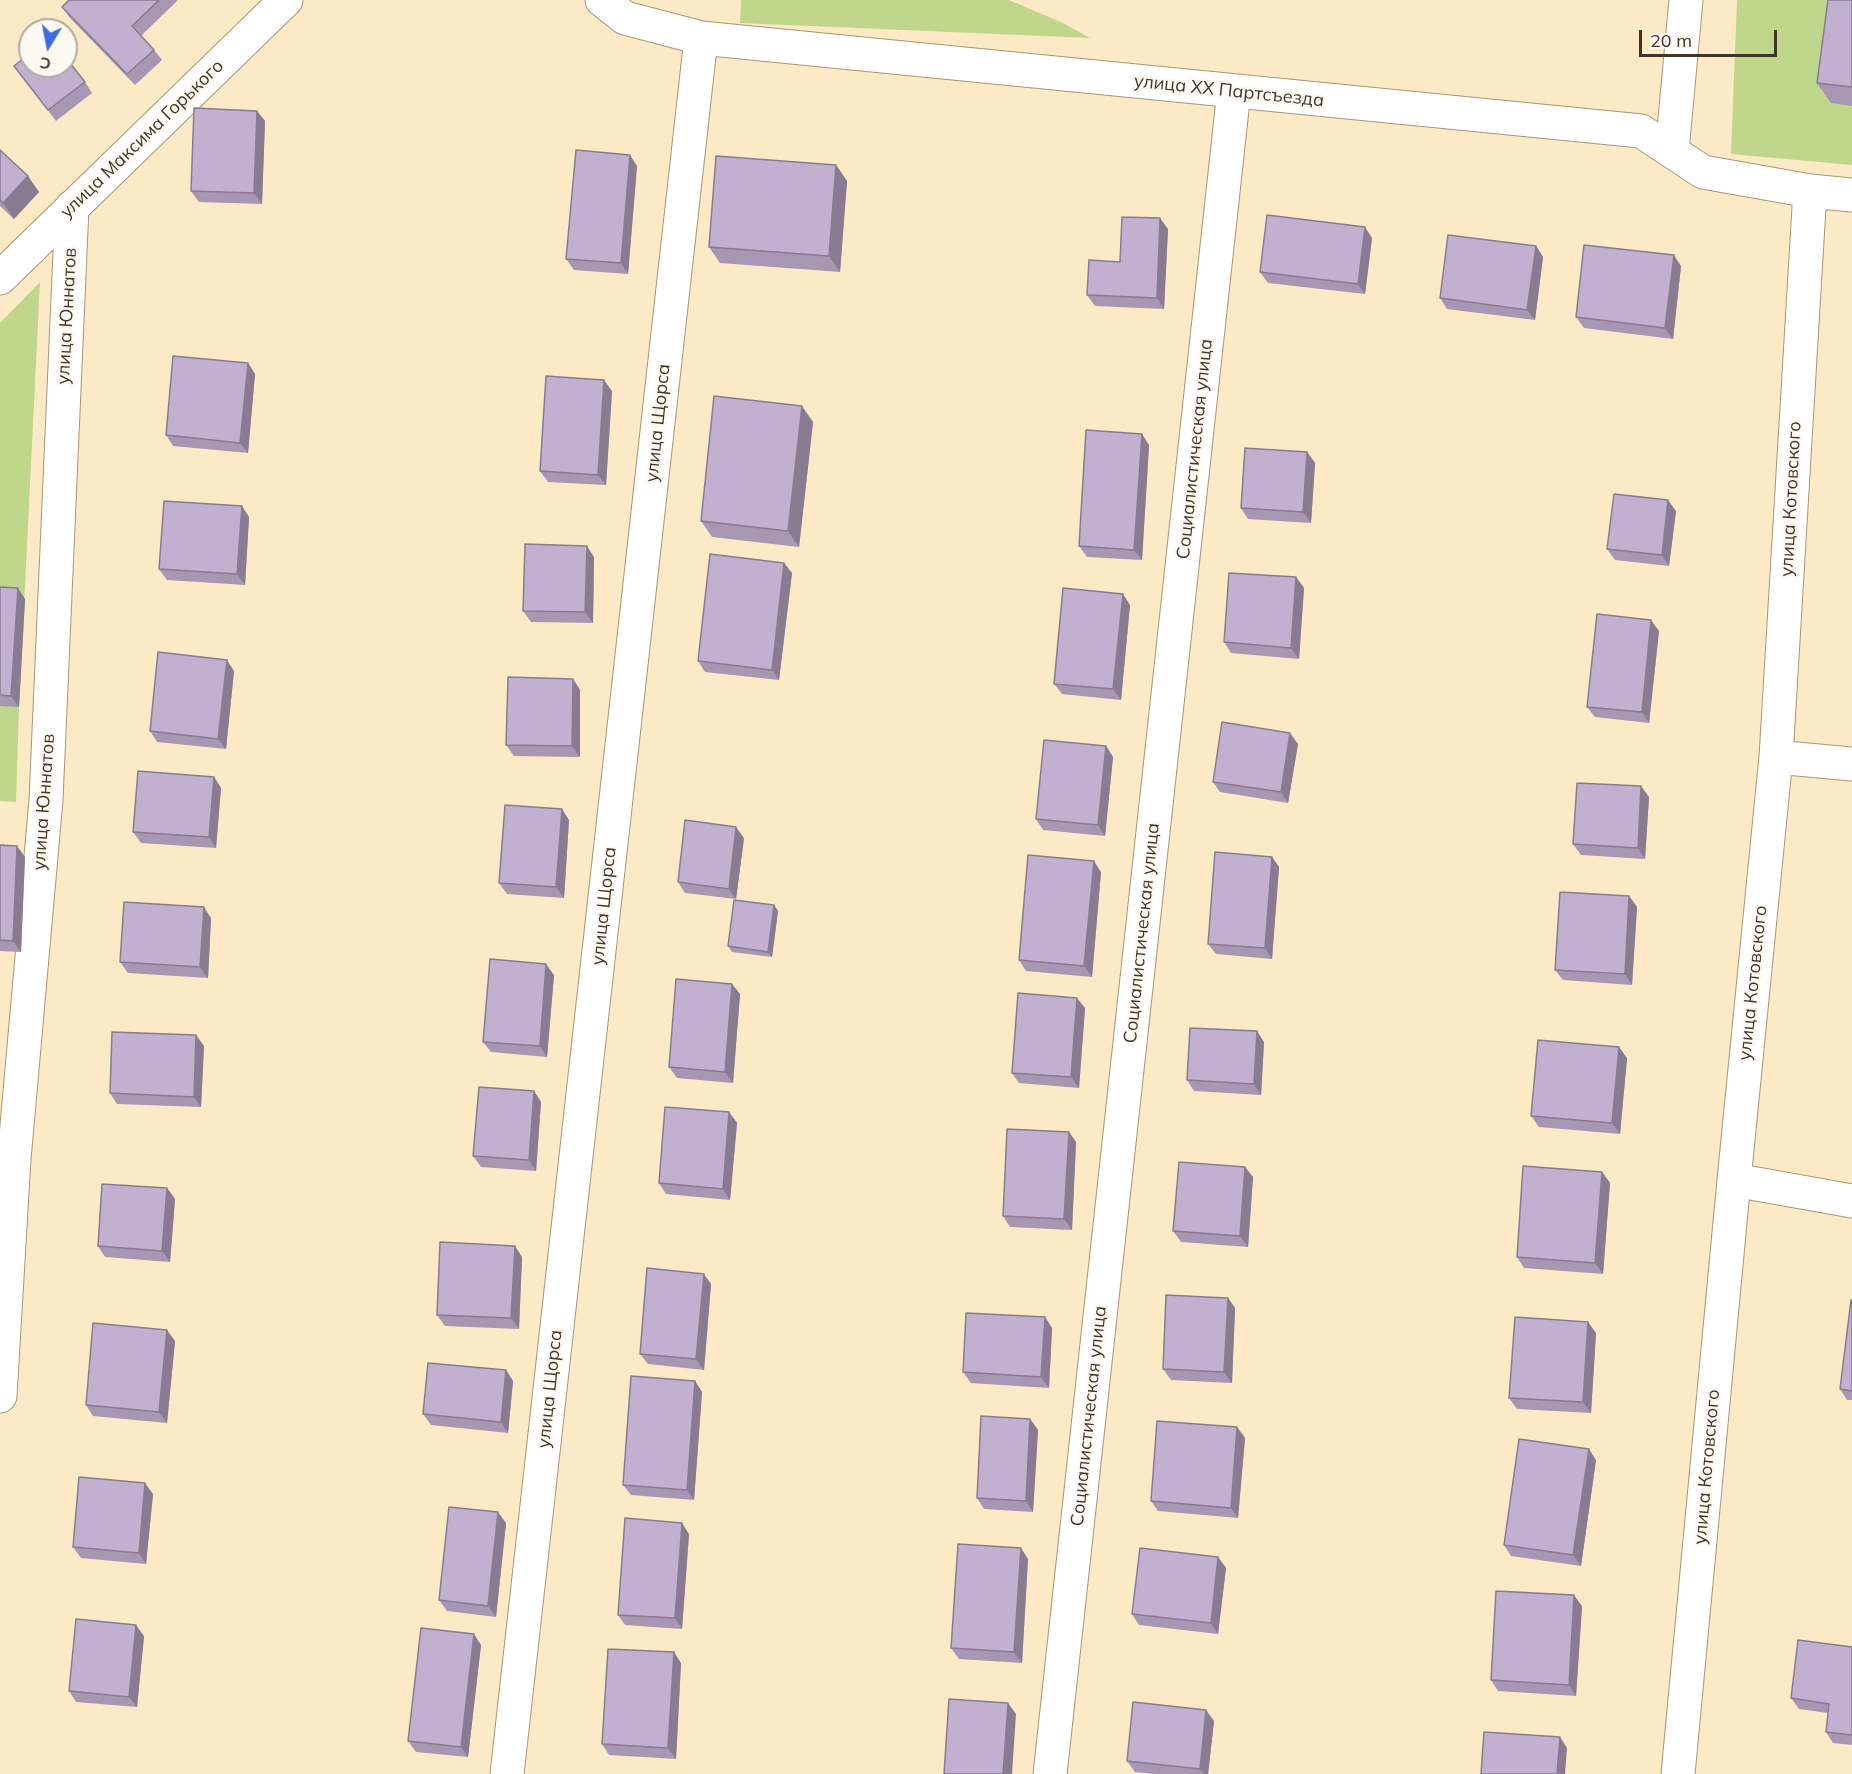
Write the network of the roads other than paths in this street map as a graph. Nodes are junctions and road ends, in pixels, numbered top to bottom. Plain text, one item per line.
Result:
1 (286, 0) edge
2 (602, 0) edge
3 (1686, 0) edge
4 (701, 38) junction
5 (1234, 91) junction
6 (1672, 151) junction
7 (1810, 191) junction
8 (1852, 195) edge
9 (72, 207) junction
10 (0, 278) edge
11 (1776, 757) junction
12 (1852, 764) edge
13 (1734, 1180) junction
14 (1852, 1201) edge
15 (0, 1396) edge
16 (507, 1774) edge
17 (1050, 1774) edge
18 (1678, 1774) edge

1 - 9 street, улица Максима Горького
2 - 4 street, улица XX Партсъезда
3 - 6 street
4 - 5 street, улица XX Партсъезда
4 - 16 street, улица Щорса
5 - 6 street, улица XX Партсъезда
5 - 17 street, Социалистическая улица
6 - 7 street, улица XX Партсъезда
7 - 8 street, улица XX Партсъезда
7 - 11 street, улица Котовского
9 - 10 street, улица Максима Горького
9 - 15 street, улица Юннатов
11 - 12 street
11 - 13 street, улица Котовского
13 - 14 street
13 - 18 street, улица Котовского

